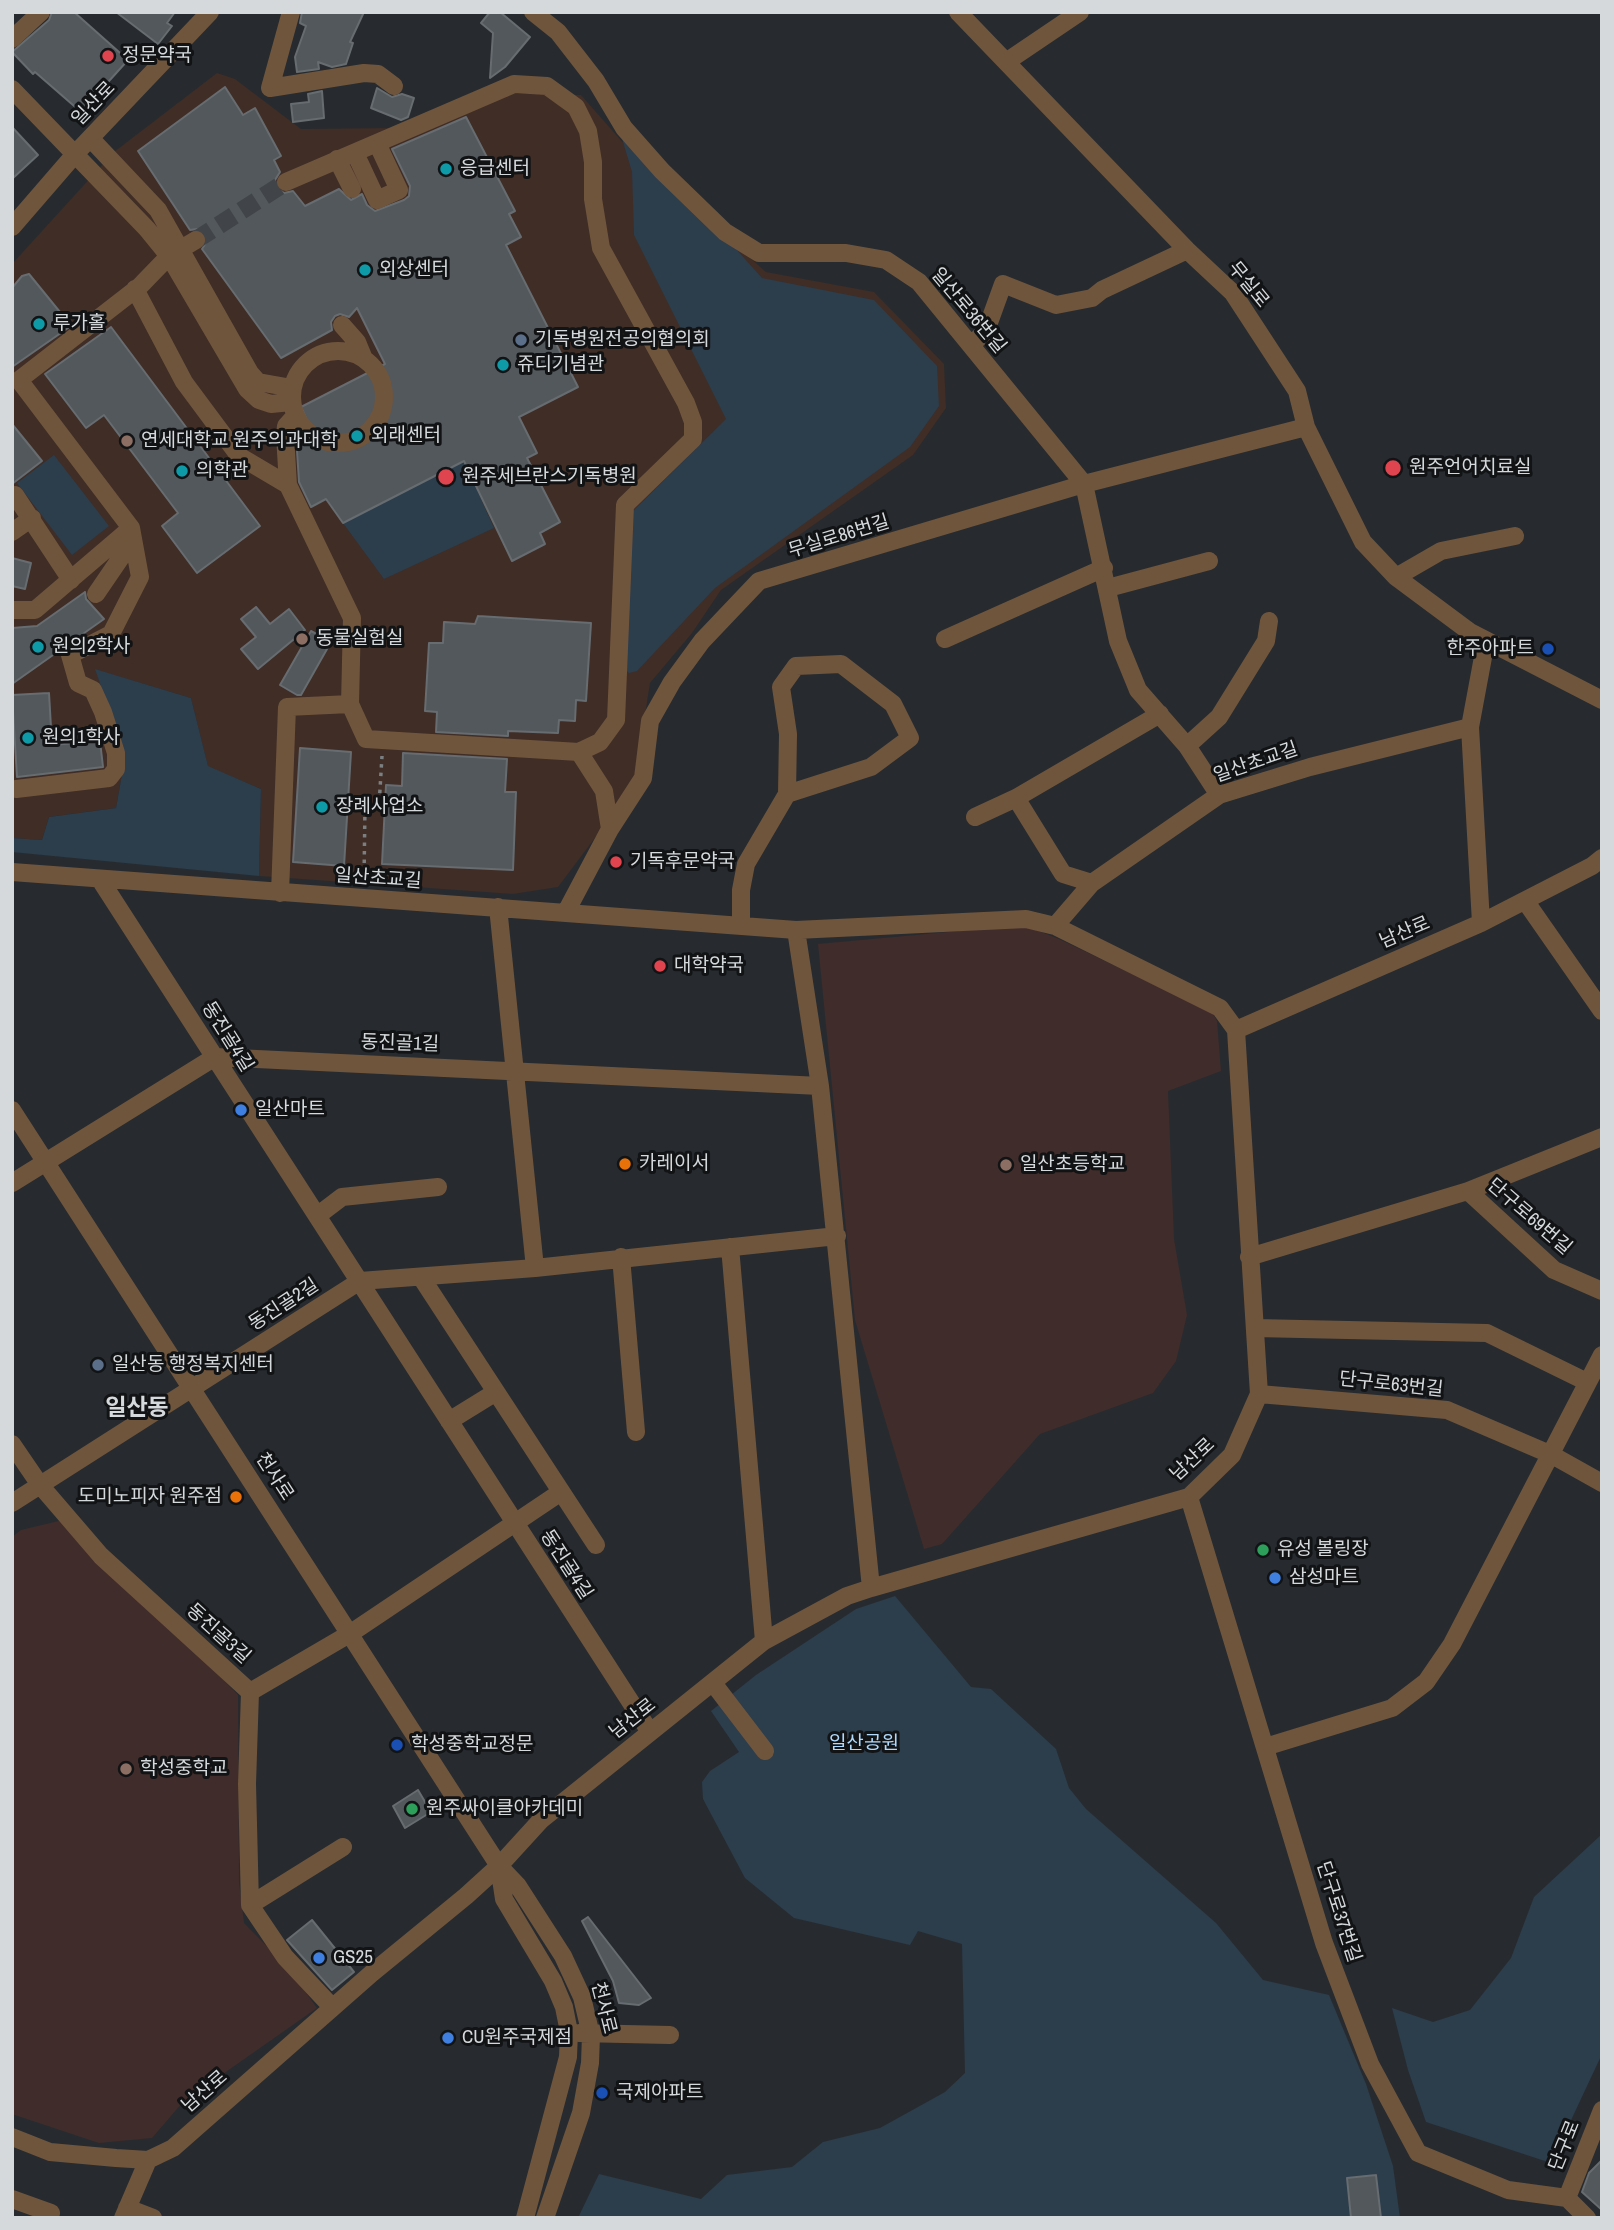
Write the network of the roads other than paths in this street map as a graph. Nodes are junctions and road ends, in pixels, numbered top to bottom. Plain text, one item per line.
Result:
1 (41, 12) edge
2 (210, 12) edge
3 (291, 12) edge
4 (533, 12) edge
5 (958, 12) edge
6 (1080, 12) edge
7 (12, 39) edge
8 (1006, 62) junction
9 (394, 86) dead end
10 (12, 89) edge
11 (91, 139) junction
12 (377, 143) junction
13 (76, 153) junction
14 (346, 156) junction
15 (286, 182) tunnel mouth
16 (352, 189) dead end
17 (12, 227) edge
18 (182, 248) junction
19 (1187, 250) junction
20 (135, 289) junction
21 (971, 345) junction
22 (339, 351) junction
23 (364, 359) junction
24 (247, 389) junction
25 (293, 402) junction
26 (1306, 427) junction
27 (285, 435) junction
28 (1084, 484) junction
29 (288, 485) junction
30 (15, 495) dead end
31 (32, 519) junction
32 (12, 532) edge
33 (1516, 536) dead end
34 (133, 537) junction
35 (1209, 561) dead end
36 (1104, 568) junction
37 (1396, 577) junction
38 (71, 580) junction
39 (1108, 588) junction
40 (96, 594) dead end
41 (12, 610) edge
42 (1269, 621) dead end
43 (945, 639) dead end
44 (1486, 641) junction
45 (1602, 700) edge
46 (349, 704) junction
47 (1160, 714) junction
48 (1470, 727) junction
49 (1187, 746) junction
50 (579, 752) junction
51 (16, 789) dead end
52 (787, 794) junction
53 (1219, 795) junction
54 (1016, 798) junction
55 (975, 817) dead end
56 (610, 829) junction
57 (1602, 858) edge
58 (12, 872) edge
59 (101, 881) junction
60 (1092, 883) junction
61 (280, 893) junction
62 (1526, 902) junction
63 (498, 908) junction
64 (566, 912) junction
65 (1481, 923) junction
66 (741, 925) junction
67 (1055, 926) junction
68 (796, 930) junction
69 (1602, 1011) edge
70 (1236, 1030) junction
71 (215, 1057) junction
72 (513, 1070) junction
73 (820, 1086) junction
74 (12, 1110) edge
75 (1602, 1137) edge
76 (46, 1161) junction
77 (12, 1183) edge
78 (438, 1187) dead end
79 (1468, 1191) junction
80 (317, 1216) junction
81 (837, 1236) junction
82 (730, 1247) junction
83 (1249, 1256) junction
84 (621, 1257) junction
85 (535, 1268) junction
86 (421, 1277) junction
87 (360, 1281) junction
88 (1602, 1291) edge
89 (1255, 1328) junction
90 (1602, 1355) edge
91 (1587, 1382) junction
92 (192, 1390) junction
93 (496, 1392) junction
94 (1259, 1394) junction
95 (449, 1421) junction
96 (636, 1432) dead end
97 (12, 1444) edge
98 (1552, 1455) junction
99 (1602, 1483) edge
100 (40, 1485) junction
101 (561, 1492) junction
102 (1189, 1497) junction
103 (12, 1503) edge
104 (514, 1524) junction
105 (596, 1545) dead end
106 (871, 1588) junction
107 (351, 1633) junction
108 (764, 1642) junction
109 (713, 1683) junction
110 (250, 1692) junction
111 (650, 1732) junction
112 (1265, 1747) junction
113 (765, 1751) dead end
114 (343, 1847) dead end
115 (499, 1866) junction
116 (250, 1905) junction
117 (332, 2007) junction
118 (569, 2032) junction
119 (591, 2035) junction
120 (670, 2035) dead end
121 (1602, 2110) edge
122 (12, 2137) edge
123 (148, 2160) junction
124 (1567, 2197) junction
125 (12, 2199) edge
126 (125, 2213) edge
127 (49, 2218) edge
128 (153, 2218) edge
129 (525, 2218) edge
130 (545, 2218) edge
131 (1587, 2218) edge

1 - 7 street
2 - 11 street, 일산로
3 - 9 street
4 - 21 street, 일산로36번길
5 - 8 street, 무실로
6 - 8 street
8 - 19 street, 무실로
10 - 13 street
11 - 13 street, 일산로
11 - 18 street
12 - 14 street
12 - 14 street
12 - 50 street
13 - 17 street, 일산로
13 - 18 street
14 - 15 street
14 - 16 street
18 - 20 street
18 - 24 street
18 - 25 street
19 - 21 street
19 - 26 street, 무실로
20 - 29 street
20 - 34 street
21 - 28 street, 일산로36번길
22 - 23 street
22 - 23 street
22 - 25 street
23 - 25 street
24 - 25 street
24 - 27 street
25 - 27 street
26 - 28 street, 무실로86번길
26 - 37 street, 무실로
27 - 29 street
28 - 36 street, 일산로36번길
28 - 56 street, 무실로86번길
29 - 46 street
30 - 31 street
31 - 32 street
31 - 38 street
33 - 37 street
34 - 38 street
34 - 40 street
34 - 51 street
35 - 39 street
36 - 39 street, 일산로36번길
36 - 43 street
37 - 44 street, 무실로
38 - 41 street
39 - 47 street, 일산로36번길
42 - 49 street
44 - 45 street, 무실로
44 - 48 street
46 - 50 street
46 - 61 street
47 - 49 street, 일산로36번길
47 - 54 street
48 - 53 street, 일산초교길
48 - 65 street
49 - 53 street, 일산로36번길
50 - 56 street
52 - 52 street
52 - 66 street
53 - 60 street, 일산초교길
54 - 55 street
54 - 60 street
56 - 64 street, 무실로86번길
57 - 62 street, 남산로
58 - 59 street, 일산초교길
59 - 61 street, 일산초교길
59 - 71 street, 동진골4길
60 - 67 street, 일산초교길
61 - 63 street, 일산초교길
62 - 65 street, 남산로
62 - 69 street
63 - 64 street, 일산초교길
63 - 72 street
64 - 66 street, 일산초교길
65 - 70 street, 남산로
66 - 68 street, 일산초교길
67 - 68 street, 일산초교길
67 - 70 street, 일산초교길
68 - 73 street
70 - 83 street, 남산로
71 - 72 street, 동진골1길
71 - 76 street
71 - 80 street, 동진골4길
72 - 73 street, 동진골1길
72 - 85 street
73 - 81 street
74 - 76 street, 천사로
75 - 79 street
76 - 77 street
76 - 92 street, 천사로
78 - 80 street
79 - 83 street
79 - 88 street, 단구로69번길
80 - 87 street, 동진골4길
81 - 82 street, 동진골2길
81 - 106 street
82 - 84 street, 동진골2길
82 - 108 street
83 - 89 street, 남산로
84 - 85 street, 동진골2길
84 - 96 street
85 - 86 street, 동진골2길
86 - 87 street, 동진골2길
86 - 93 street
87 - 92 street, 동진골2길
87 - 95 street, 동진골4길
89 - 91 street
89 - 94 street, 남산로
90 - 91 street
91 - 98 street
92 - 100 street, 동진골2길
92 - 107 street, 천사로
93 - 95 street
93 - 101 street
94 - 98 street, 단구로63번길
94 - 102 street, 남산로
95 - 104 street, 동진골4길
97 - 100 street, 동진골3길
98 - 99 street, 단구로63번길
98 - 112 street
100 - 103 street, 동진골2길
100 - 110 street, 동진골3길
101 - 104 street
101 - 105 street
102 - 106 street, 남산로
102 - 112 street, 단구로37번길
104 - 107 street
104 - 111 street, 동진골4길
106 - 108 street, 남산로
107 - 110 street
107 - 115 street, 천사로
108 - 109 street, 남산로
109 - 111 street, 남산로
109 - 113 street
110 - 116 street, 동진골3길
111 - 115 street, 남산로
112 - 124 street, 단구로37번길
114 - 116 street
115 - 117 street, 남산로
115 - 118 street, 천사로
115 - 119 street, 천사로
116 - 117 street
117 - 123 street, 남산로
118 - 119 street
118 - 129 street, 천사로
119 - 120 street
119 - 130 street, 천사로
121 - 124 street, 단구로
122 - 123 street
123 - 126 street
124 - 131 street
125 - 127 street
126 - 128 street

